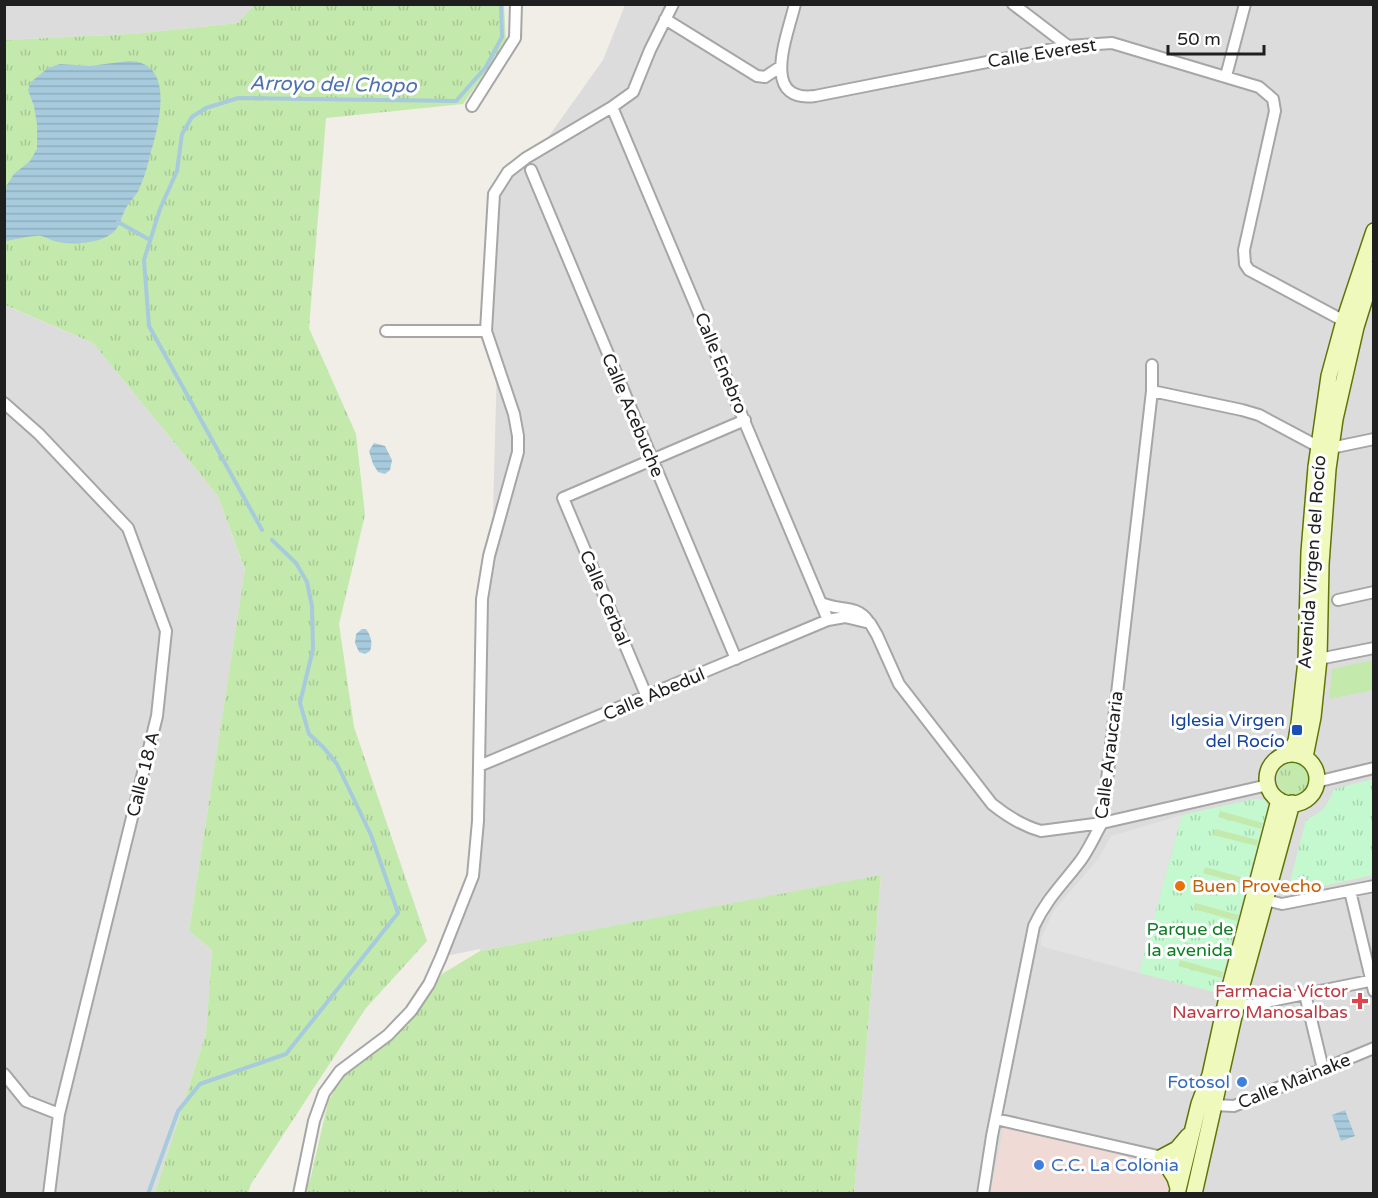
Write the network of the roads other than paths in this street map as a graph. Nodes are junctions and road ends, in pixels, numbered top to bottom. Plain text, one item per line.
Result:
1 (516, 4) edge
2 (673, 4) edge
3 (795, 4) edge
4 (1013, 4) edge
5 (1245, 4) edge
6 (665, 19) junction
7 (1068, 46) junction
8 (780, 67) junction
9 (1226, 76) junction
10 (472, 106) dead end
11 (612, 107) junction
12 (531, 170) dead end
13 (1374, 231) edge
14 (1374, 269) edge
15 (1344, 321) junction
16 (486, 331) junction
17 (386, 332) dead end
18 (1152, 366) dead end
19 (1152, 391) junction
20 (4, 403) edge
21 (745, 420) junction
22 (1374, 439) edge
23 (1325, 447) junction
24 (653, 461) junction
25 (1374, 592) edge
26 (1338, 600) dead end
27 (820, 602) junction
28 (828, 620) junction
29 (870, 623) junction
30 (1374, 648) edge
31 (736, 659) junction
32 (1319, 659) junction
33 (646, 697) junction
34 (1289, 754) junction
35 (1305, 758) junction
36 (479, 766) junction
37 (1374, 768) edge
38 (1316, 782) junction
39 (1268, 785) junction
40 (1286, 802) junction
41 (1102, 823) junction
42 (1374, 886) edge
43 (1350, 891) junction
44 (1265, 900) junction
45 (1373, 984) edge
46 (1305, 994) junction
47 (1237, 1003) junction
48 (1374, 1048) edge
49 (1323, 1069) junction
50 (4, 1074) edge
51 (1214, 1105) junction
52 (59, 1114) junction
53 (996, 1119) junction
54 (1192, 1129) junction
55 (1162, 1157) junction
56 (1184, 1162) junction
57 (1180, 1192) edge
58 (49, 1194) edge
59 (299, 1194) edge
60 (983, 1194) edge
61 (1194, 1194) edge

1 - 10 street
2 - 6 street
3 - 8 street
4 - 7 street
5 - 9 street
6 - 8 street
6 - 11 street
7 - 8 street, Calle Everest
7 - 9 street, Calle Everest
9 - 15 street, Calle Everest
11 - 16 street
11 - 21 street, Calle Enebro
12 - 24 street, Calle Acebuche
13 - 15 street, Avenida Virgen del Rocío
14 - 23 street, Avenida Virgen del Rocío
15 - 23 street, Avenida Virgen del Rocío
16 - 17 street
16 - 36 street
18 - 19 street, Calle Araucaria
19 - 23 street
19 - 41 street, Calle Araucaria
20 - 52 street, Calle 18 A
21 - 24 street
21 - 27 street, Calle Enebro
22 - 23 street
23 - 32 street, Avenida Virgen del Rocío
23 - 34 street, Avenida Virgen del Rocío
24 - 31 street, Calle Acebuche
24 - 33 street, Calle Cerbal
25 - 26 street
27 - 28 street, Calle Enebro
27 - 29 street
28 - 29 street
28 - 31 street, Calle Abedul
29 - 41 street
30 - 32 street
31 - 33 street, Calle Abedul
32 - 35 street, Avenida Virgen del Rocío
33 - 36 street, Calle Abedul
34 - 35 street
34 - 39 street
35 - 38 street
36 - 59 street
37 - 38 street
38 - 40 street
39 - 40 street
39 - 41 street
40 - 44 street
40 - 54 street
41 - 53 street, Calle Araucaria
42 - 43 street
43 - 44 street
43 - 45 street
44 - 47 street
45 - 46 street
46 - 47 street
46 - 49 street
47 - 51 street
48 - 49 street, Calle Mainake
49 - 51 street, Calle Mainake
50 - 52 street
51 - 56 street
51 - 61 street
52 - 58 street, Calle 18 A
53 - 55 street
53 - 60 street, Calle Araucaria
54 - 55 street
54 - 56 street
55 - 56 street
55 - 57 street
56 - 57 street

